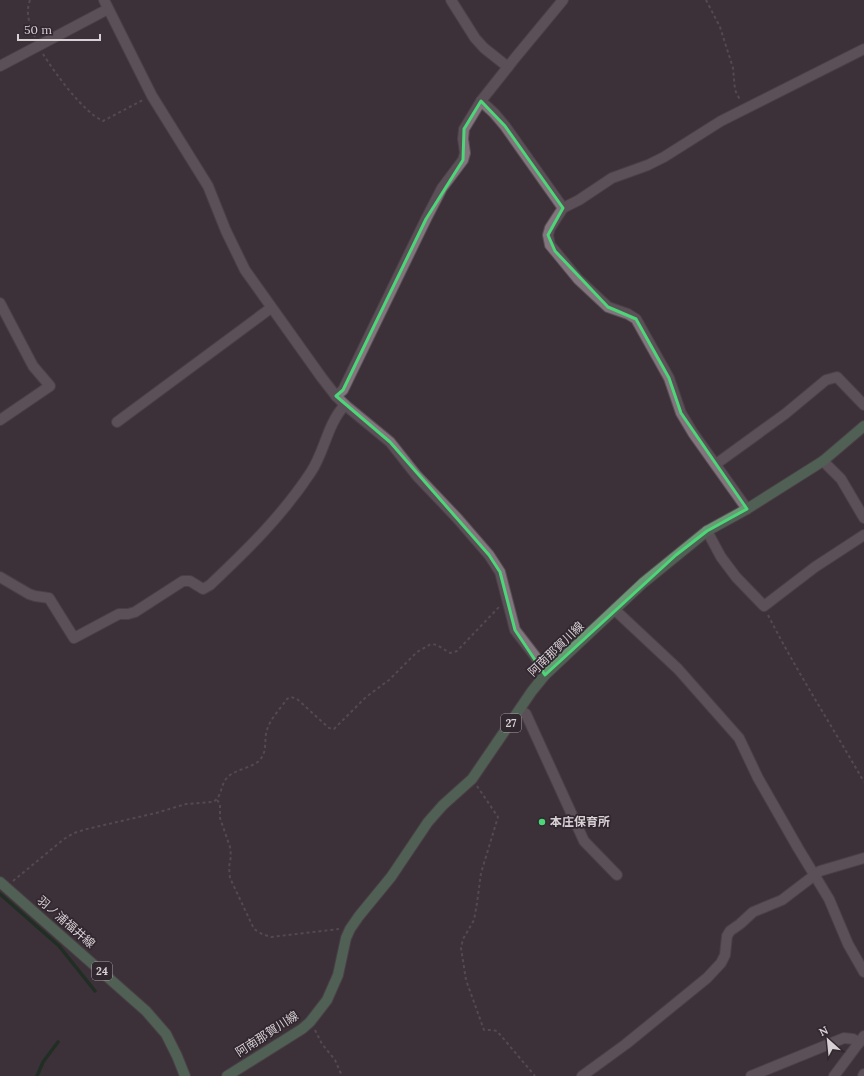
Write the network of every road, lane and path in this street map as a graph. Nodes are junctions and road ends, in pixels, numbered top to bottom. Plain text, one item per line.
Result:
1 (30, 0) edge
2 (451, 0) edge
3 (563, 0) edge
4 (706, 0) edge
5 (106, 5) edge
6 (38, 45) junction
7 (864, 49) edge
8 (0, 66) edge
9 (508, 67) junction
10 (152, 96) junction
11 (481, 101) junction
12 (744, 109) junction
13 (563, 208) junction
14 (0, 303) edge
15 (271, 308) junction
16 (336, 396) junction
17 (345, 405) junction
18 (864, 405) edge
19 (0, 420) edge
20 (117, 422) dead end
21 (864, 426) edge
22 (823, 462) junction
23 (716, 464) junction
24 (747, 509) junction
25 (864, 517) edge
26 (707, 531) junction
27 (864, 535) edge
28 (0, 577) edge
29 (507, 601) junction
30 (764, 606) junction
31 (615, 610) junction
32 (545, 675) junction
33 (520, 710) junction
34 (472, 779) junction
35 (864, 782) edge
36 (217, 800) junction
37 (864, 858) edge
38 (617, 875) dead end
39 (814, 875) junction
40 (3, 884) edge
41 (350, 929) junction
42 (864, 972) edge
43 (310, 1022) junction
44 (861, 1039) edge
45 (185, 1076) edge
46 (227, 1076) edge
47 (342, 1076) edge
48 (535, 1076) edge
49 (582, 1076) edge
50 (751, 1076) edge
51 (834, 1076) edge

1 - 6 path
2 - 9 street
3 - 9 street
4 - 12 path
5 - 6 street
5 - 10 street
6 - 8 street
6 - 10 path
7 - 12 street
9 - 11 street
10 - 15 street
11 - 13 street
11 - 16 street
12 - 13 street
13 - 23 street
14 - 19 street
15 - 16 street
15 - 20 street
16 - 17 street
17 - 28 street
17 - 29 street
18 - 23 street
21 - 22 main road, 阿南那賀川線 / 27
22 - 24 main road, 阿南那賀川線 / 27
22 - 25 street
23 - 24 street
24 - 26 main road, 阿南那賀川線 / 27
26 - 30 street
26 - 31 main road, 阿南那賀川線 / 27
27 - 30 street
29 - 32 street
29 - 36 path
30 - 35 path
31 - 32 main road, 阿南那賀川線 / 27
31 - 39 street
32 - 33 main road, 阿南那賀川線 / 27
33 - 34 main road, 阿南那賀川線 / 27
33 - 38 street
34 - 41 main road, 阿南那賀川線 / 27
34 - 48 path
36 - 40 path
36 - 41 path
37 - 39 street
39 - 42 street
39 - 49 street
40 - 45 main road, 羽ノ浦福井線 / 24
41 - 43 main road, 阿南那賀川線 / 27
43 - 46 main road, 阿南那賀川線 / 27
43 - 47 path
44 - 50 street
44 - 51 street

